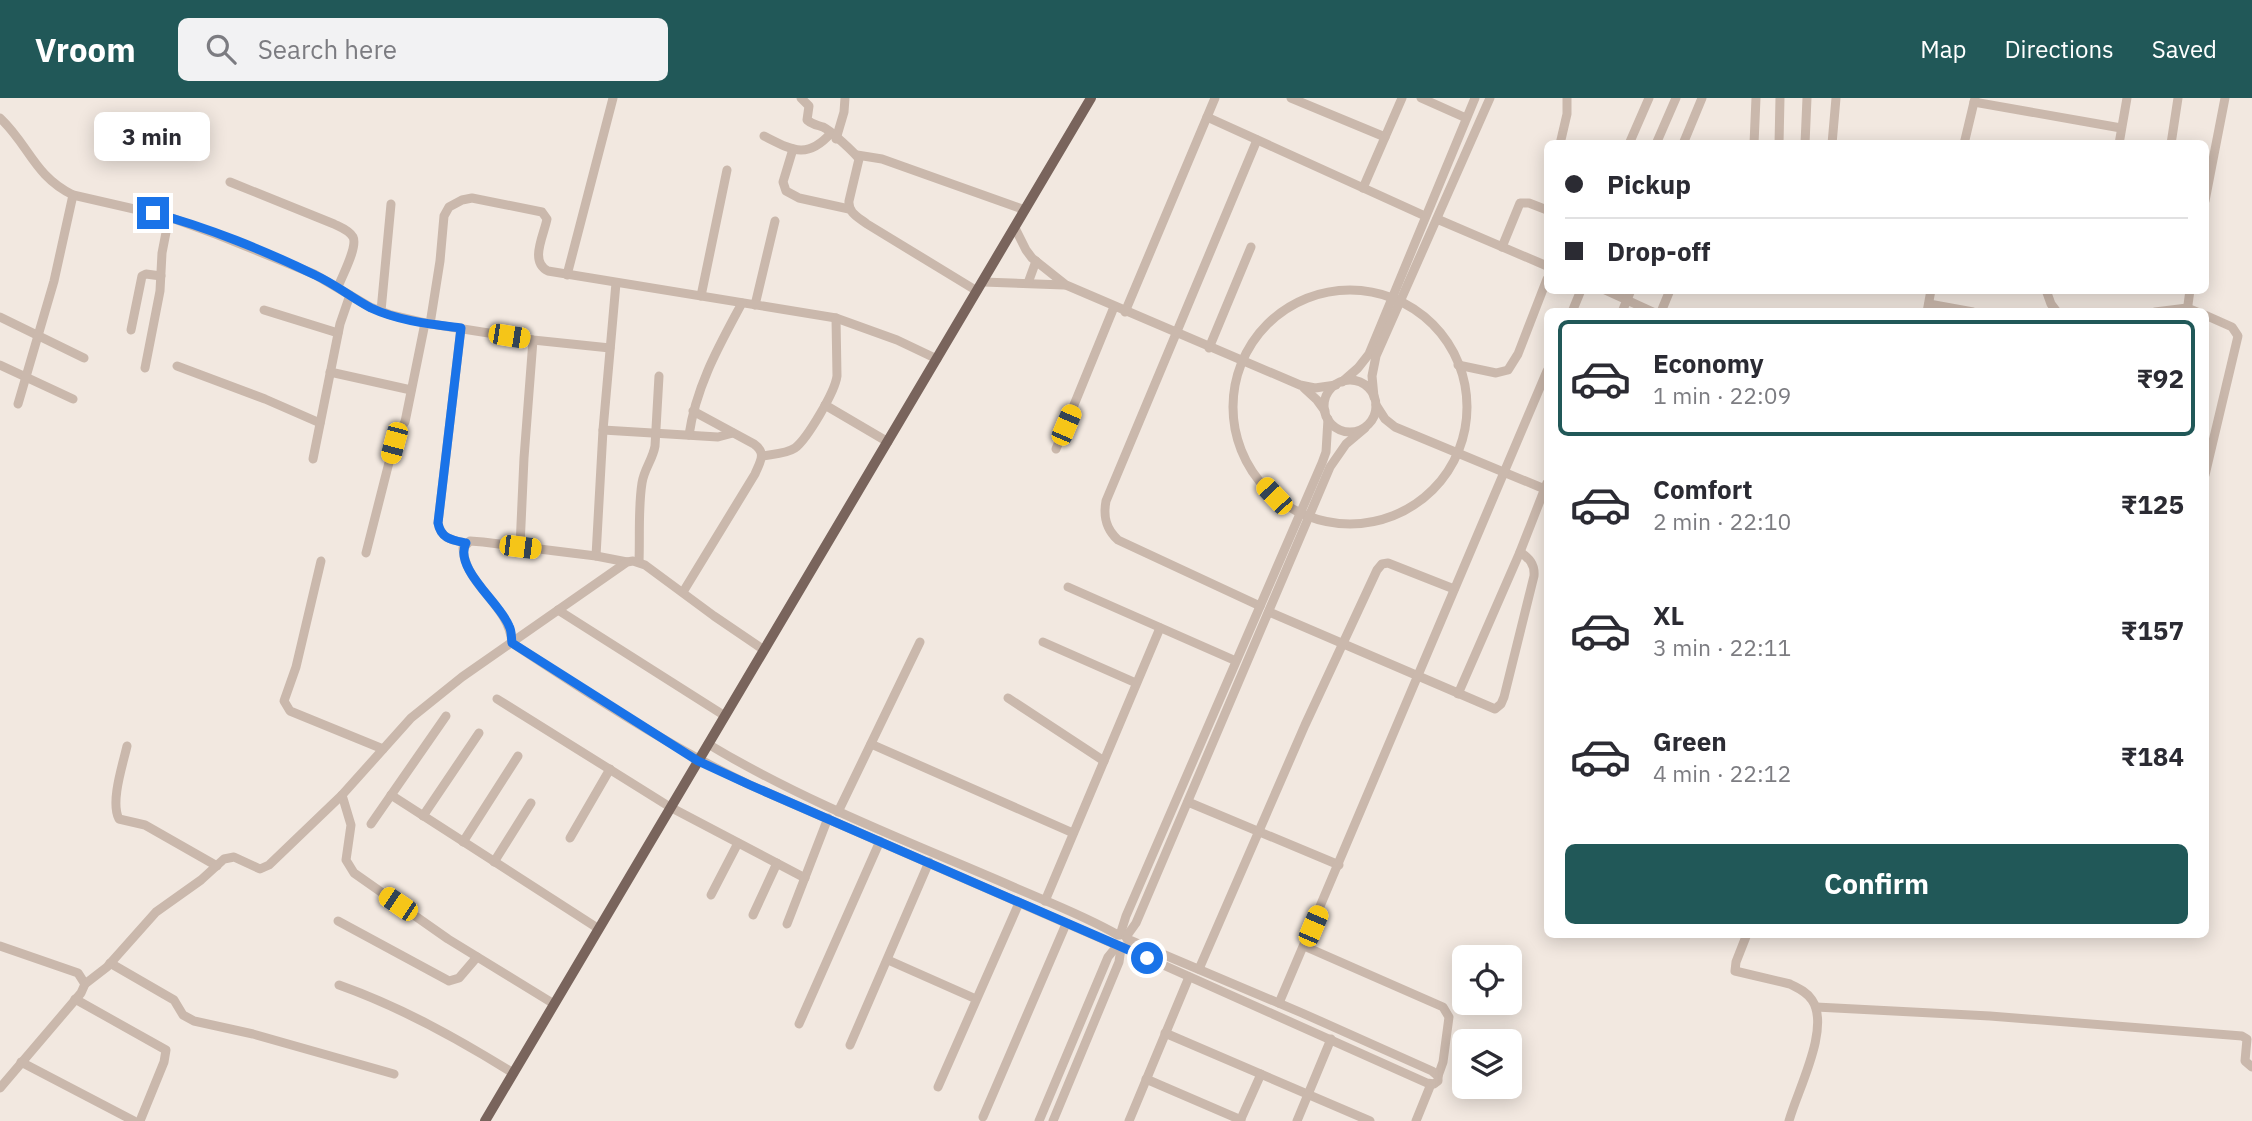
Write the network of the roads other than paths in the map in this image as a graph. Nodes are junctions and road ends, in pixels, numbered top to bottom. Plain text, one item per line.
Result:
1 (613, 98) edge
2 (800, 98) edge
3 (845, 98) edge
4 (1091, 98) edge
5 (1215, 98) edge
6 (1291, 98) edge
7 (1402, 98) edge
8 (1421, 98) edge
9 (1475, 98) edge
10 (1490, 98) edge
11 (1567, 98) edge
12 (1649, 98) edge
13 (1676, 98) edge
14 (1702, 98) edge
15 (1756, 98) edge
16 (1780, 98) edge
17 (1807, 98) edge
18 (1836, 98) edge
19 (2127, 98) edge
20 (2178, 98) edge
21 (2225, 98) edge
22 (1975, 100) edge
23 (1207, 117) junction
24 (0, 118) edge
25 (1466, 118) junction
26 (2121, 128) junction
27 (764, 136) dead end
28 (834, 136) junction
29 (1385, 137) junction
30 (1257, 140) junction
31 (1561, 140) edge
32 (1631, 140) edge
33 (1658, 140) edge
34 (1685, 140) edge
35 (1754, 140) edge
36 (1779, 140) edge
37 (1805, 140) edge
38 (1832, 140) edge
39 (1965, 140) edge
40 (2120, 140) edge
41 (2172, 140) edge
42 (793, 149) junction
43 (857, 155) junction
44 (727, 170) dead end
45 (2209, 180) edge
46 (230, 182) dead end
47 (1363, 188) junction
48 (73, 195) junction
49 (391, 204) dead end
50 (849, 209) junction
51 (1544, 209) edge
52 (1025, 210) junction
53 (169, 216) junction
54 (1425, 216) junction
55 (1437, 219) junction
56 (775, 221) dead end
57 (1015, 228) junction
58 (1251, 247) dead end
59 (1502, 247) junction
60 (1036, 261) junction
61 (1544, 265) edge
62 (567, 275) junction
63 (161, 276) junction
64 (616, 283) junction
65 (1028, 283) junction
66 (1066, 285) junction
67 (338, 287) junction
68 (980, 287) junction
69 (1544, 287) edge
70 (351, 295) junction
71 (1392, 295) junction
72 (1629, 295) edge
73 (701, 296) junction
74 (1401, 300) junction
75 (742, 303) junction
76 (755, 305) junction
77 (1114, 307) junction
78 (1647, 308) edge
79 (264, 310) dead end
80 (380, 311) junction
81 (1125, 312) junction
82 (0, 317) edge
83 (2209, 317) edge
84 (836, 318) junction
85 (427, 324) junction
86 (461, 328) junction
87 (131, 330) dead end
88 (338, 333) junction
89 (1177, 334) junction
90 (39, 336) junction
91 (533, 340) junction
92 (610, 348) junction
93 (1209, 348) junction
94 (84, 358) dead end
95 (937, 359) junction
96 (1242, 361) junction
97 (0, 365) edge
98 (1458, 365) junction
99 (177, 366) dead end
100 (145, 368) dead end
101 (330, 372) junction
102 (659, 376) dead end
103 (26, 377) junction
104 (1544, 377) edge
105 (1339, 384) junction
106 (1300, 385) junction
107 (411, 390) junction
108 (73, 398) dead end
109 (1375, 401) junction
110 (18, 404) dead end
111 (825, 405) junction
112 (693, 411) junction
113 (1326, 415) junction
114 (320, 423) junction
115 (1368, 425) junction
116 (1395, 427) junction
117 (603, 430) junction
118 (656, 433) junction
119 (733, 433) junction
120 (689, 435) junction
121 (888, 442) junction
122 (1056, 449) dead end
123 (1458, 453) junction
124 (762, 456) junction
125 (2209, 458) edge
126 (313, 459) dead end
127 (1504, 472) junction
128 (1544, 486) edge
129 (1544, 492) edge
130 (1305, 515) junction
131 (466, 543) junction
132 (520, 547) junction
133 (1520, 552) junction
134 (366, 553) dead end
135 (596, 555) junction
136 (321, 561) dead end
137 (627, 562) junction
138 (639, 562) junction
139 (1068, 587) dead end
140 (1454, 589) junction
141 (682, 592) junction
142 (1260, 606) junction
143 (558, 610) junction
144 (1269, 612) junction
145 (1160, 628) junction
146 (920, 642) dead end
147 (1043, 642) dead end
148 (512, 643) junction
149 (1344, 644) junction
150 (764, 650) junction
151 (1236, 661) junction
152 (1418, 675) junction
153 (1136, 683) junction
154 (1458, 694) junction
155 (1008, 698) dead end
156 (497, 699) dead end
157 (446, 716) dead end
158 (725, 716) junction
159 (479, 733) dead end
160 (708, 744) junction
161 (871, 744) junction
162 (127, 746) dead end
163 (383, 749) junction
164 (517, 756) dead end
165 (698, 761) junction
166 (1104, 761) junction
167 (610, 769) junction
168 (342, 795) junction
169 (391, 795) junction
170 (1188, 802) junction
171 (531, 803) dead end
172 (670, 807) junction
173 (838, 812) junction
174 (423, 816) junction
175 (828, 818) junction
176 (371, 824) dead end
177 (1258, 831) junction
178 (1073, 834) junction
179 (570, 838) dead end
180 (880, 841) junction
181 (463, 842) junction
182 (738, 843) junction
183 (494, 862) junction
184 (929, 862) junction
185 (777, 863) junction
186 (1339, 865) junction
187 (217, 866) junction
188 (805, 878) junction
189 (711, 895) dead end
190 (1045, 901) junction
191 (1019, 902) junction
192 (752, 915) dead end
193 (338, 921) dead end
194 (1066, 924) junction
195 (787, 925) dead end
196 (598, 929) junction
197 (1745, 938) edge
198 (1121, 941) junction
199 (0, 946) edge
200 (1304, 946) junction
201 (477, 957) junction
202 (888, 960) junction
203 (110, 963) junction
204 (1199, 969) junction
205 (1189, 977) junction
206 (85, 984) junction
207 (339, 985) dead end
208 (75, 999) junction
209 (976, 999) junction
210 (1279, 1003) junction
211 (554, 1004) junction
212 (1816, 1007) junction
213 (799, 1024) dead end
214 (1165, 1033) junction
215 (1331, 1040) junction
216 (850, 1045) dead end
217 (21, 1062) junction
218 (2252, 1067) edge
219 (513, 1073) junction
220 (394, 1074) dead end
221 (1261, 1074) junction
222 (1438, 1076) junction
223 (1146, 1079) junction
224 (1431, 1084) junction
225 (0, 1087) edge
226 (938, 1087) dead end
227 (1309, 1093) junction
228 (983, 1117) dead end
229 (134, 1121) edge
230 (140, 1121) edge
231 (485, 1121) edge
232 (1039, 1121) edge
233 (1053, 1121) edge
234 (1129, 1121) edge
235 (1241, 1121) edge
236 (1297, 1121) edge
237 (1370, 1121) edge
238 (1416, 1121) edge
239 (1789, 1121) edge

1 - 62 street
2 - 28 street
3 - 28 street
4 - 52 main road
5 - 23 street
6 - 29 street
7 - 29 street
8 - 25 street
9 - 25 street
10 - 55 street
11 - 31 street
12 - 32 street
13 - 33 street
14 - 34 street
15 - 35 street
16 - 36 street
17 - 37 street
18 - 38 street
19 - 26 street
20 - 41 street
21 - 45 street
22 - 26 street
22 - 39 street
23 - 30 street
23 - 81 street
24 - 48 street
25 - 54 street
26 - 40 street
27 - 42 street
28 - 42 street
28 - 43 street
29 - 47 street
30 - 47 street
30 - 89 street
42 - 50 street
43 - 50 street
43 - 52 street
44 - 73 street
46 - 67 street
47 - 54 street
48 - 53 street
48 - 90 street
49 - 80 street
50 - 68 street
51 - 59 street
52 - 57 main road
53 - 63 street
53 - 67 street
54 - 71 street
55 - 59 street
55 - 74 street
56 - 76 street
57 - 60 street
57 - 68 main road
58 - 93 street
59 - 61 street
60 - 65 street
60 - 66 street
62 - 64 street
62 - 85 street
63 - 87 street
63 - 100 street
64 - 73 street
64 - 92 street
65 - 66 street
65 - 68 street
66 - 77 street
67 - 70 street
68 - 95 main road
69 - 98 street
70 - 80 street
70 - 88 street
71 - 74 street
71 - 96 street
71 - 105 street
72 - 78 street
73 - 75 street
74 - 98 street
74 - 109 street
75 - 76 street
75 - 112 street
76 - 84 street
77 - 81 street
77 - 122 street
79 - 88 street
80 - 85 street
81 - 89 street
82 - 90 street
83 - 125 street
84 - 95 street
84 - 111 street
85 - 86 street
85 - 107 street
86 - 91 street
86 - 131 street
88 - 101 street
89 - 93 street
89 - 142 street
90 - 94 street
90 - 103 street
91 - 92 street
91 - 132 street
92 - 117 street
93 - 96 street
95 - 121 main road
96 - 106 street
96 - 130 street
97 - 103 street
98 - 123 street
99 - 114 street
101 - 107 street
101 - 114 street
102 - 118 street
103 - 108 street
103 - 110 street
104 - 127 street
105 - 106 street
105 - 109 street
105 - 113 street
106 - 113 street
107 - 134 street
109 - 115 street
109 - 116 street
111 - 121 street
111 - 124 street
112 - 119 street
112 - 120 street
113 - 115 street
113 - 130 street
114 - 126 street
115 - 116 street
115 - 130 street
116 - 123 street
117 - 118 street
117 - 135 street
118 - 120 street
118 - 138 street
119 - 120 street
119 - 124 street
121 - 150 main road
123 - 127 street
123 - 130 street
124 - 141 street
127 - 128 street
127 - 140 street
129 - 133 street
130 - 142 street
130 - 144 street
131 - 132 street
131 - 148 street
132 - 135 street
133 - 154 street
133 - 154 street
135 - 137 street
136 - 163 street
137 - 138 street
137 - 143 street
138 - 141 street
139 - 145 street
140 - 149 street
140 - 152 street
141 - 150 street
142 - 151 street
143 - 148 street
143 - 158 street
144 - 149 street
144 - 170 street
145 - 151 street
145 - 153 street
146 - 161 street
147 - 153 street
148 - 163 street
148 - 165 street
149 - 152 street
149 - 177 street
150 - 158 main road
151 - 198 street
152 - 154 street
152 - 186 street
153 - 166 street
155 - 166 street
156 - 167 street
157 - 169 street
158 - 160 main road
159 - 174 street
160 - 165 main road
160 - 173 street
161 - 173 street
161 - 178 street
162 - 187 street
163 - 168 street
164 - 181 street
165 - 172 main road
165 - 175 street
166 - 178 street
167 - 172 street
167 - 179 street
168 - 187 street
168 - 201 street
169 - 174 street
169 - 176 street
170 - 177 street
170 - 198 street
171 - 183 street
172 - 182 street
172 - 196 main road
173 - 190 street
174 - 181 street
175 - 180 street
175 - 188 street
177 - 186 street
177 - 204 street
178 - 190 street
180 - 184 street
180 - 213 street
181 - 183 street
182 - 185 street
182 - 189 street
183 - 196 street
184 - 191 street
184 - 202 street
185 - 188 street
185 - 192 street
186 - 200 street
187 - 203 street
188 - 195 street
190 - 198 street
191 - 194 street
191 - 209 street
193 - 201 street
194 - 198 street
194 - 228 street
196 - 211 main road
197 - 212 street
198 - 204 street
198 - 205 street
198 - 232 street
198 - 233 street
199 - 206 street
200 - 210 street
200 - 222 street
201 - 211 street
202 - 209 street
202 - 216 street
203 - 206 street
203 - 220 street
204 - 210 street
205 - 214 street
205 - 215 street
206 - 208 street
207 - 219 street
208 - 217 street
208 - 230 street
209 - 226 street
210 - 222 street
211 - 219 main road
212 - 218 street
212 - 239 street
214 - 221 street
214 - 223 street
215 - 224 street
215 - 227 street
217 - 225 street
217 - 229 street
219 - 231 main road
221 - 227 street
221 - 235 street
222 - 224 street
223 - 234 street
223 - 235 street
224 - 238 street
227 - 236 street
227 - 237 street

